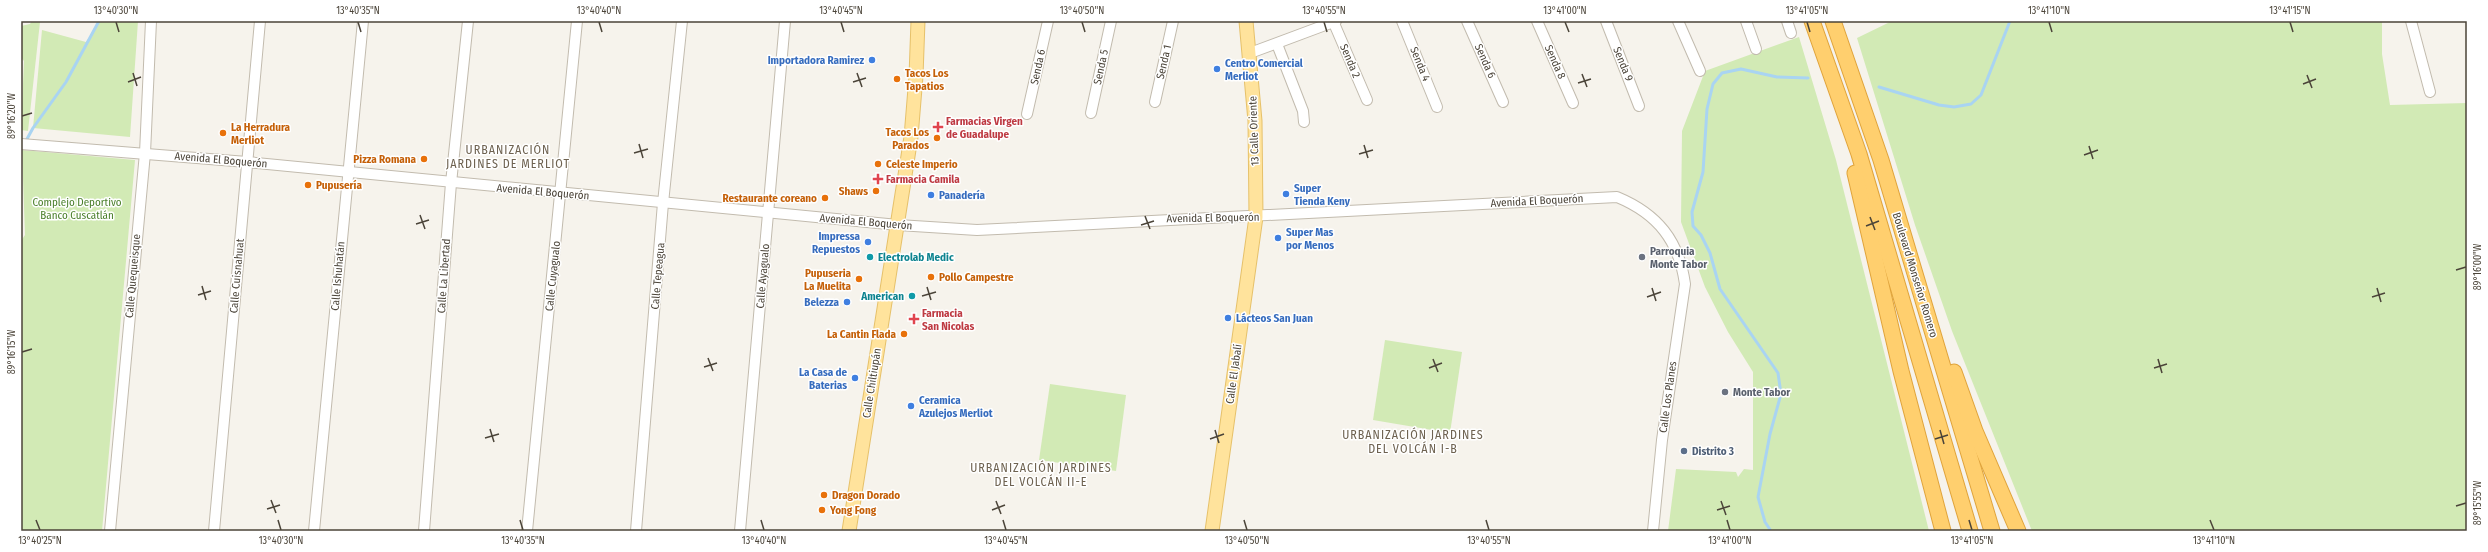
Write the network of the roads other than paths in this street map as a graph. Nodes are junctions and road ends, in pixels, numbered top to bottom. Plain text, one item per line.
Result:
1 (151, 21) edge
2 (260, 21) edge
3 (363, 21) edge
4 (468, 21) edge
5 (578, 21) edge
6 (682, 21) edge
7 (785, 21) edge
8 (918, 21) edge
9 (1048, 21) edge
10 (1111, 21) edge
11 (1173, 21) edge
12 (1246, 21) edge
13 (1335, 21) edge
14 (1402, 21) edge
15 (1467, 21) edge
16 (1537, 21) edge
17 (1606, 21) edge
18 (1678, 21) edge
19 (1746, 21) edge
20 (1787, 21) edge
21 (1812, 21) edge
22 (1833, 21) edge
23 (2412, 21) edge
24 (1791, 33) dead end
25 (1277, 44) junction
26 (1756, 49) dead end
27 (1250, 53) junction
28 (1700, 71) dead end
29 (1837, 91) junction
30 (2430, 92) dead end
31 (1367, 100) dead end
32 (1155, 102) dead end
33 (1503, 102) dead end
34 (1573, 103) dead end
35 (1640, 106) dead end
36 (1437, 107) dead end
37 (1091, 113) dead end
38 (1027, 114) dead end
39 (1304, 122) dead end
40 (26, 144) edge
41 (145, 153) junction
42 (1881, 160) junction
43 (247, 162) junction
44 (349, 174) junction
45 (451, 183) junction
46 (561, 194) junction
47 (663, 203) junction
48 (769, 214) junction
49 (1256, 217) junction
50 (898, 225) junction
51 (1682, 264) joint
52 (110, 531) edge
53 (214, 531) edge
54 (314, 531) edge
55 (424, 531) edge
56 (527, 531) edge
57 (636, 531) edge
58 (740, 531) edge
59 (849, 531) edge
60 (1212, 531) edge
61 (1653, 531) edge
62 (1943, 531) edge
63 (1970, 531) edge
64 (1992, 531) edge
65 (2018, 531) edge

1 - 41 street, Calle Quequeisque
2 - 43 street, Calle Cuisnahuat
3 - 44 street, Calle Ishuhatán
4 - 45 street, Calle La Libertad
5 - 46 street, Calle Cuyagualo
6 - 47 street, Calle Tepeagua
7 - 48 street, Calle Ayagualo
8 - 50 main road, Calle Chiltiupán
9 - 38 street, Senda 6
10 - 37 street, Senda 5
11 - 32 street, Senda 1
12 - 27 main road, 13 Calle Oriente
13 - 25 street
13 - 31 street, Senda 2
14 - 36 street, Senda 4
15 - 33 street, Senda 6
16 - 34 street, Senda 8
17 - 35 street, Senda 9
18 - 28 street
19 - 26 street
20 - 24 street
21 - 29 highway, Boulevard Monseñor Romero
22 - 42 highway, Boulevard Monseñor Romero
23 - 30 street
25 - 27 street
25 - 39 street
27 - 49 main road, 13 Calle Oriente
29 - 62 highway
29 - 63 highway, Boulevard Monseñor Romero
40 - 41 street, Avenida El Boquerón
41 - 43 street, Avenida El Boquerón
41 - 52 street, Calle Quequeisque
42 - 64 highway, Boulevard Monseñor Romero
42 - 65 highway
43 - 44 street, Avenida El Boquerón
43 - 53 street, Calle Cuisnahuat
44 - 45 street, Avenida El Boquerón
44 - 54 street, Calle Ishuhatán
45 - 46 street, Avenida El Boquerón
45 - 55 street, Calle La Libertad
46 - 47 street, Avenida El Boquerón
46 - 56 street, Calle Cuyagualo
47 - 48 street, Avenida El Boquerón
47 - 57 street, Calle Tepeagua
48 - 50 street, Avenida El Boquerón
48 - 58 street, Calle Ayagualo
49 - 50 street, Avenida El Boquerón
49 - 51 street, Avenida El Boquerón
49 - 60 main road, Calle El Jabalí
50 - 59 main road, Calle Chiltiupán
51 - 61 street, Calle Los Planes

